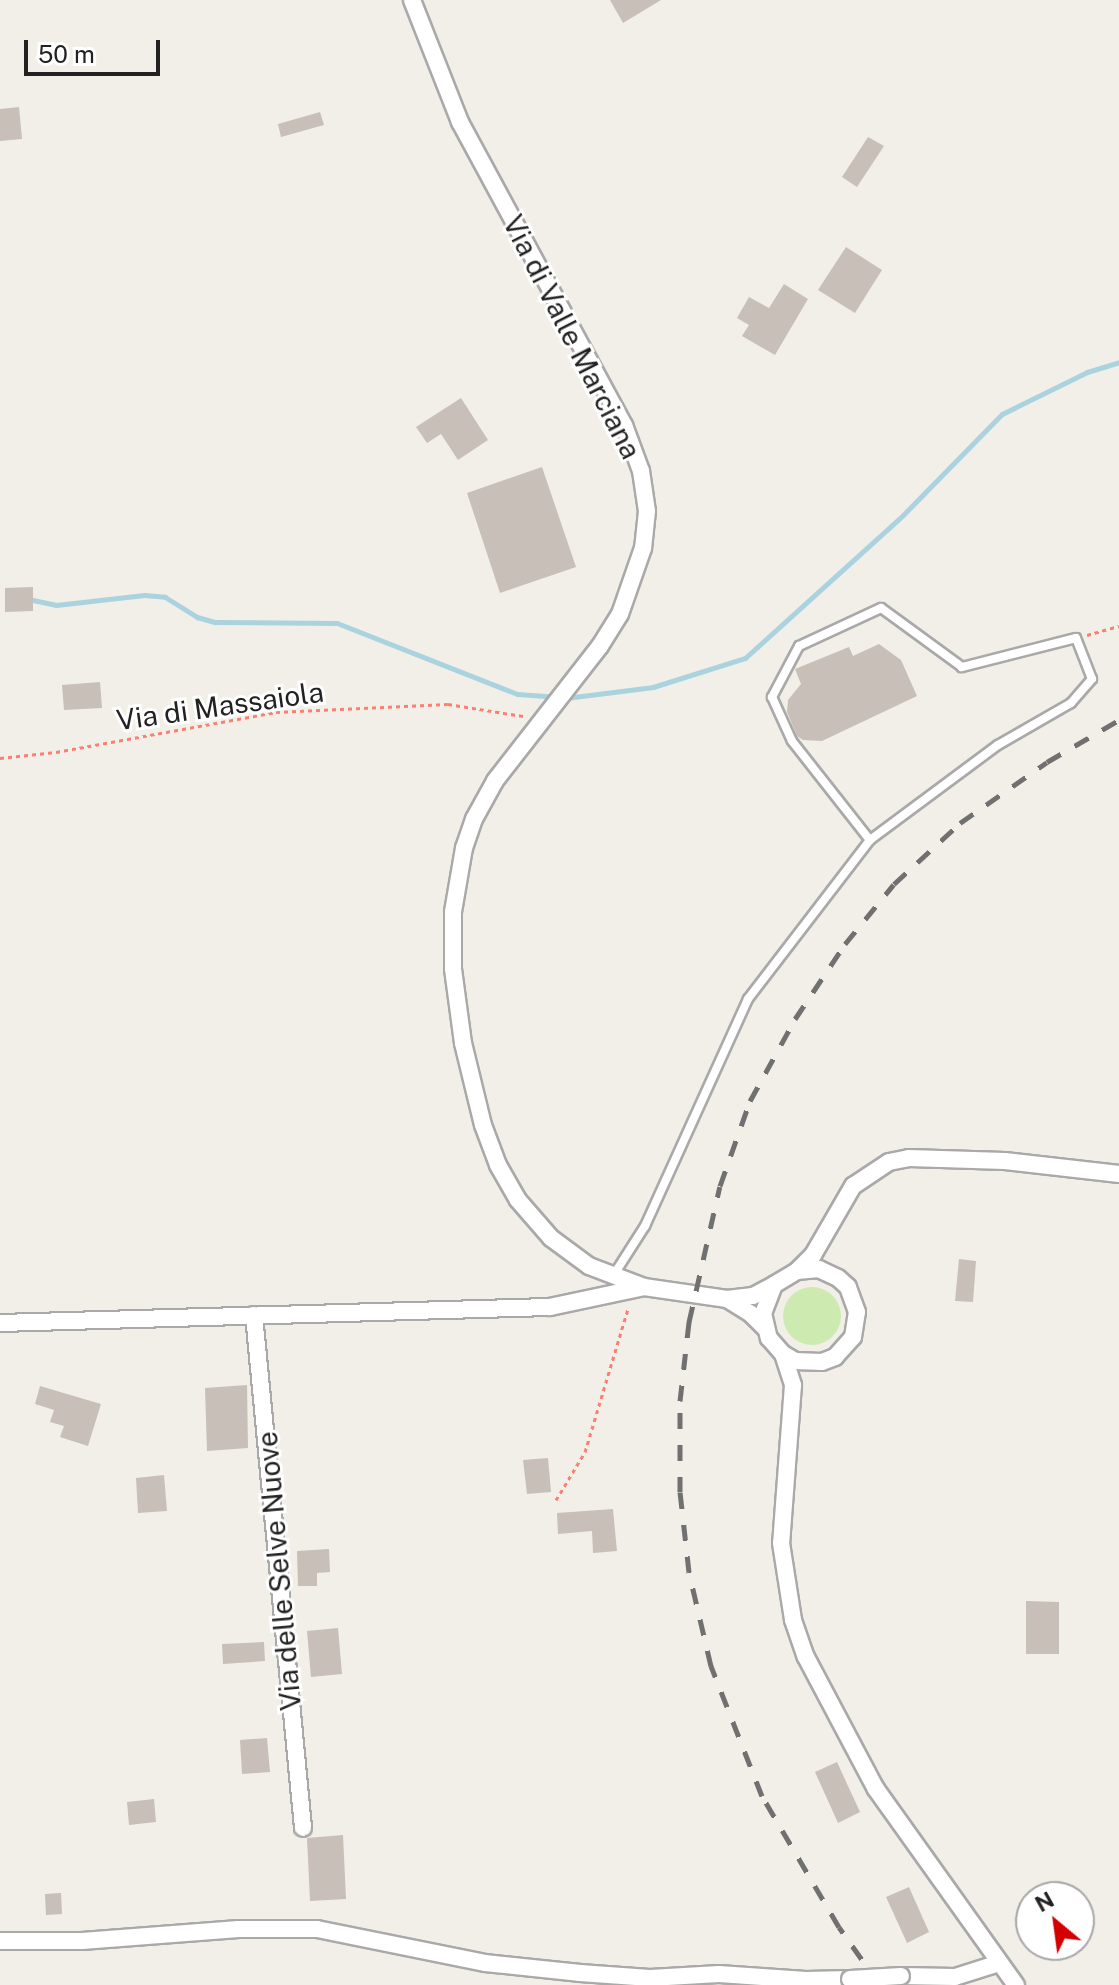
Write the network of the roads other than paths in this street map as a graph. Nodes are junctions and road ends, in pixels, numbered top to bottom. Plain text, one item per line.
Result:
1 (412, 0) edge
2 (870, 840) junction
3 (1119, 1174) edge
4 (825, 1234) junction
5 (797, 1271) junction
6 (612, 1277) junction
7 (838, 1278) junction
8 (774, 1285) junction
9 (639, 1288) junction
10 (727, 1299) junction
11 (254, 1315) junction
12 (0, 1323) edge
13 (765, 1328) junction
14 (783, 1354) junction
15 (809, 1363) junction
16 (793, 1411) junction
17 (303, 1828) dead end
18 (0, 1941) edge
19 (999, 1963) junction
20 (1016, 1985) edge

1 - 6 street, Via di Valle Marciana
2 - 2 lane
2 - 6 lane
3 - 4 street
4 - 5 street
4 - 7 street
5 - 7 street
5 - 8 street
6 - 9 street, Via di Valle Marciana
7 - 15 street
8 - 10 street
8 - 13 street
9 - 10 street
9 - 11 street
10 - 13 street
11 - 12 street
11 - 17 street, Via delle Selve Nuove
13 - 14 street
14 - 15 street
14 - 16 street
15 - 16 street
16 - 19 street
18 - 19 street, bridge
19 - 20 street

